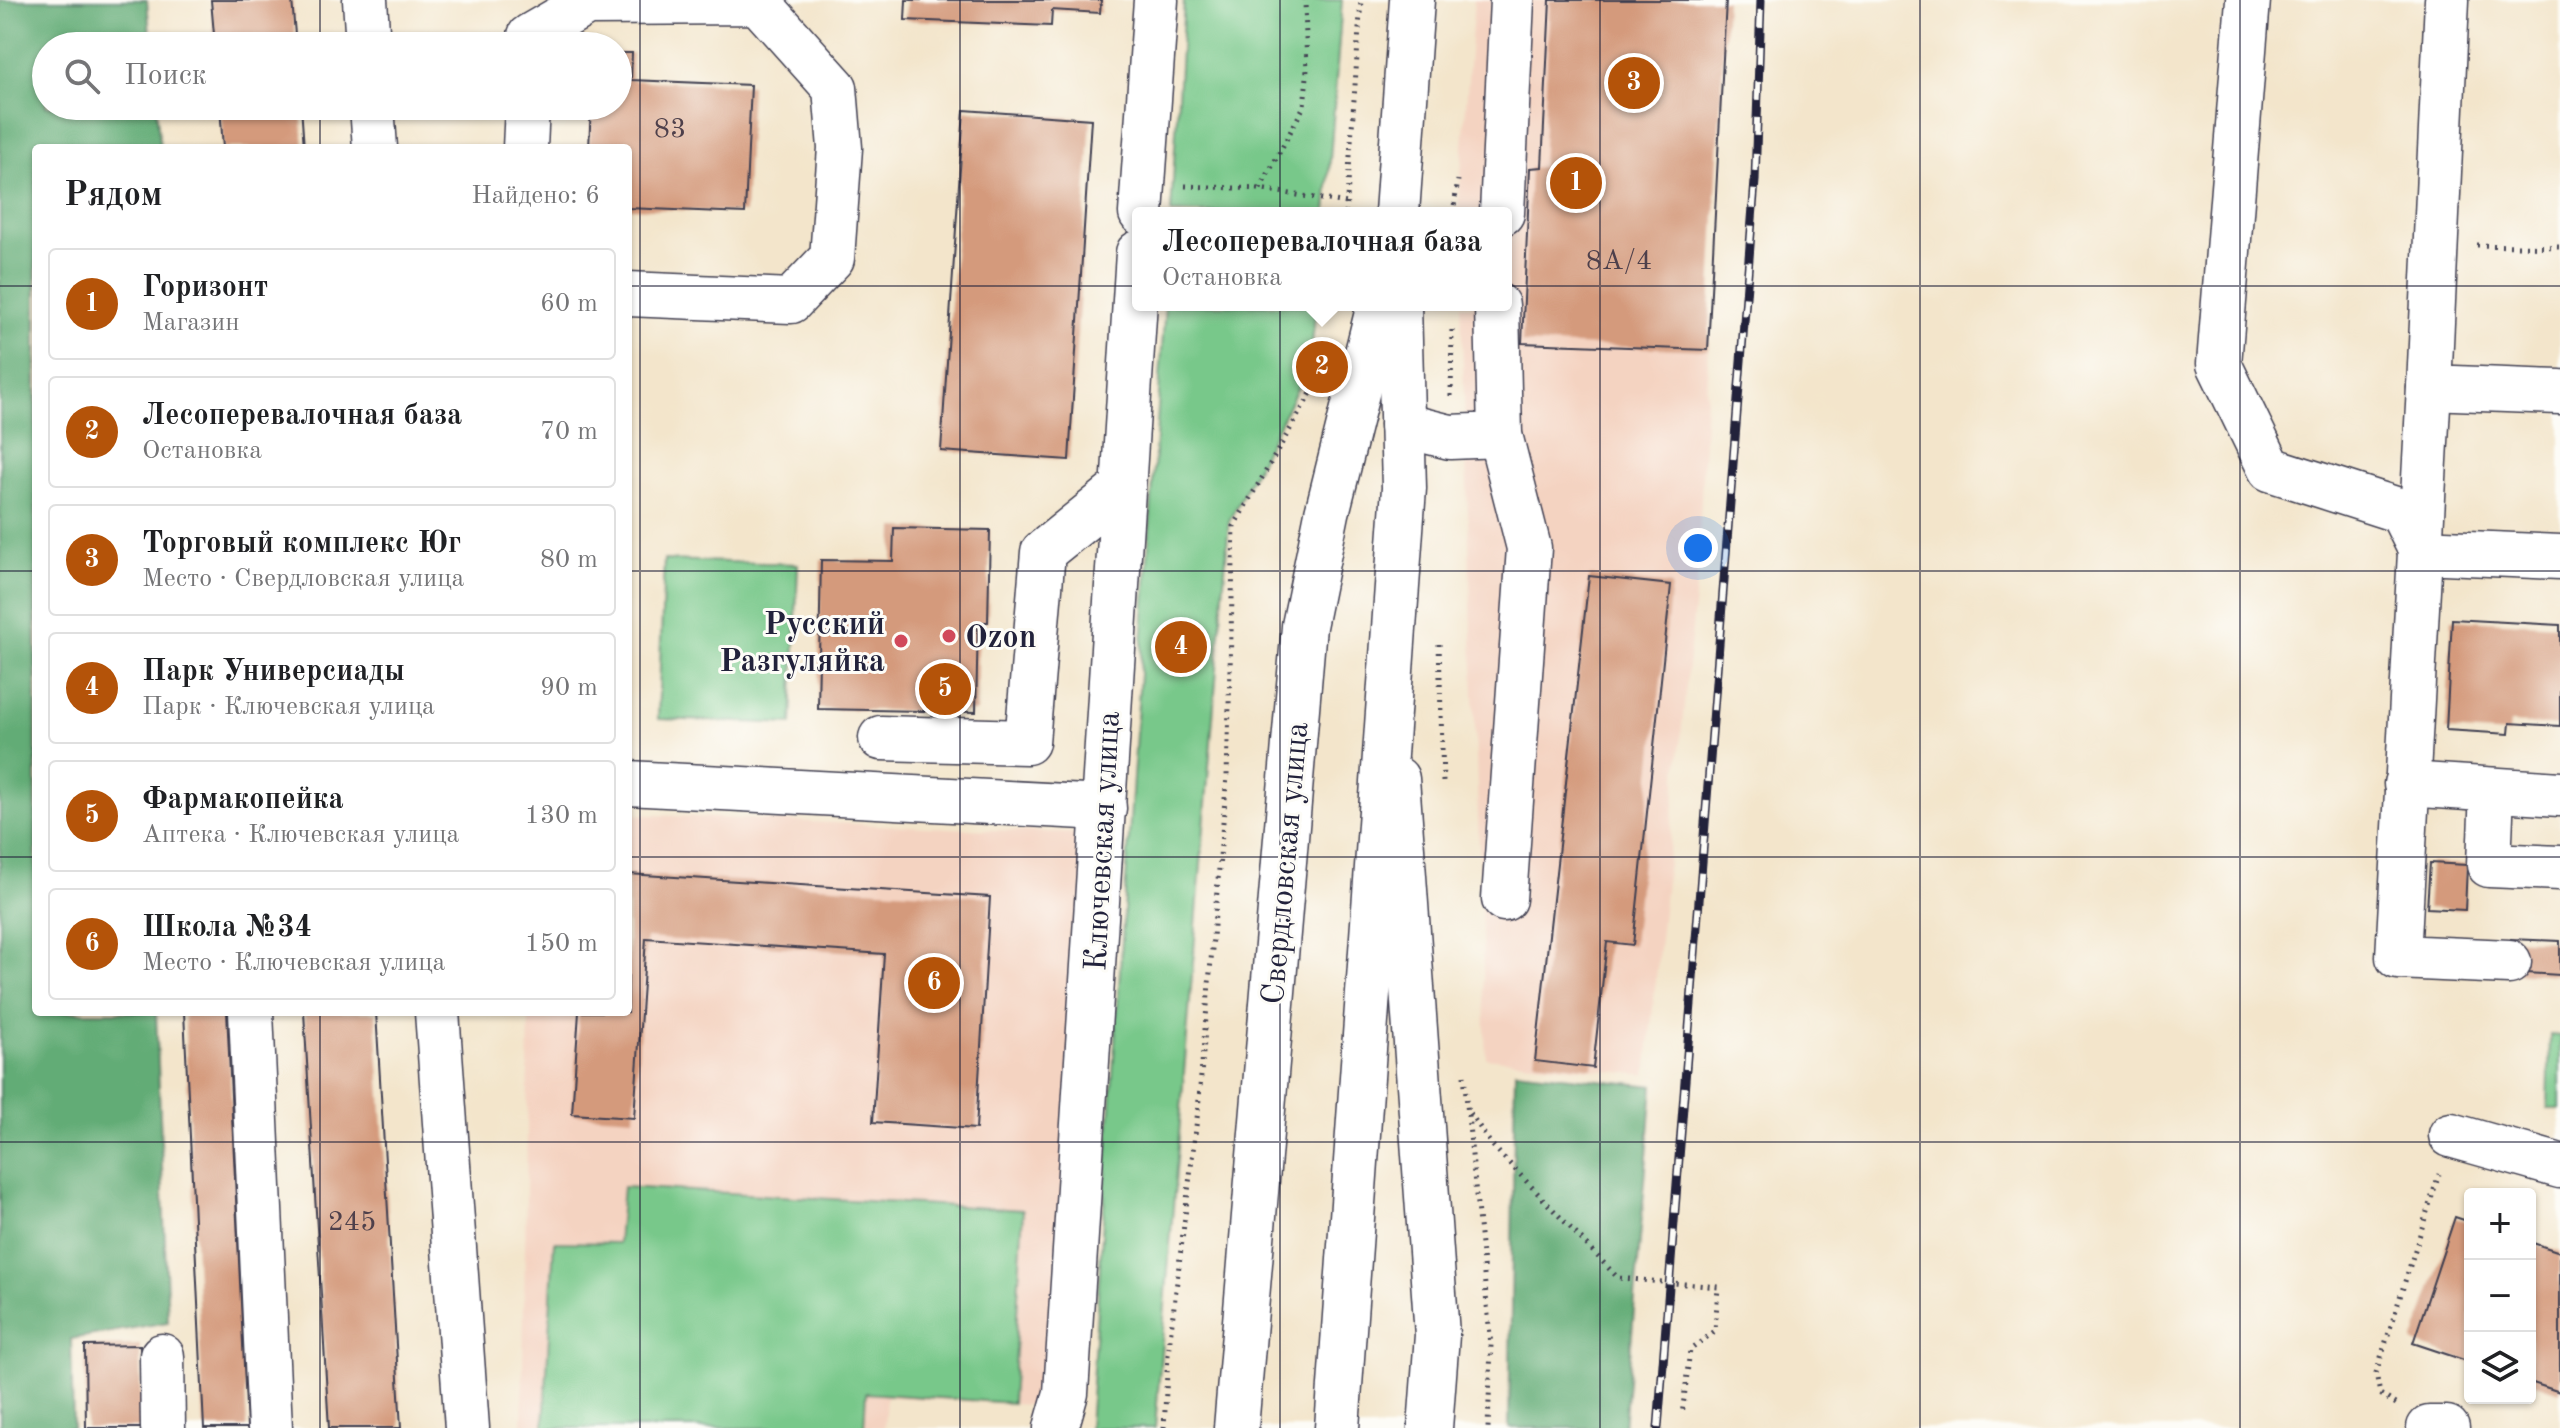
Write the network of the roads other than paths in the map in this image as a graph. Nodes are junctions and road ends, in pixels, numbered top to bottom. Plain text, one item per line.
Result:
1 (365, 0) edge
2 (1156, 0) edge
3 (1412, 0) edge
4 (1512, 0) edge
5 (2248, 0) edge
6 (2447, 0) edge
7 (758, 1) edge
8 (367, 32) edge
9 (537, 32) edge
10 (373, 120) edge
11 (526, 120) edge
12 (375, 144) edge
13 (525, 144) edge
14 (1142, 199) edge
15 (1397, 207) edge
16 (1502, 207) edge
17 (632, 294) edge
18 (1134, 311) edge
19 (1378, 311) edge
20 (1399, 311) edge
21 (1497, 311) edge
22 (2429, 387) junction
23 (2560, 392) edge
24 (1402, 425) junction
25 (1500, 435) junction
26 (1121, 489) junction
27 (2421, 551) junction
28 (2560, 557) edge
29 (1389, 672) junction
30 (881, 738) dead end
31 (632, 783) edge
32 (2406, 784) junction
33 (2492, 790) junction
34 (2560, 794) edge
35 (1104, 808) junction
36 (2560, 868) edge
37 (1504, 899) dead end
38 (2509, 962) dead end
39 (251, 1016) edge
40 (437, 1016) edge
41 (2451, 1135) road end
42 (2560, 1166) edge
43 (162, 1356) dead end
44 (163, 1428) edge
45 (270, 1428) edge
46 (467, 1428) edge
47 (1056, 1428) edge
48 (1236, 1428) edge
49 (1337, 1428) edge
50 (1430, 1428) edge

1 - 8 main road
2 - 14 main road
3 - 15 main road
4 - 16 main road
5 - 27 main road
6 - 22 main road
7 - 9 main road
7 - 17 main road
10 - 12 main road
11 - 13 main road
18 - 26 main road, Ключевская улица
19 - 48 main road, Свердловская улица
20 - 24 main road
21 - 25 main road
22 - 23 main road
22 - 27 main road
24 - 25 main road
24 - 29 main road
25 - 37 main road
26 - 30 main road
26 - 35 main road, Ключевская улица
27 - 28 main road
27 - 32 main road
29 - 49 main road
29 - 50 main road
31 - 35 main road
32 - 33 main road
32 - 38 main road
33 - 34 main road
33 - 36 main road
35 - 47 main road, Ключевская улица
39 - 45 main road
40 - 46 main road
41 - 42 main road
43 - 44 main road

